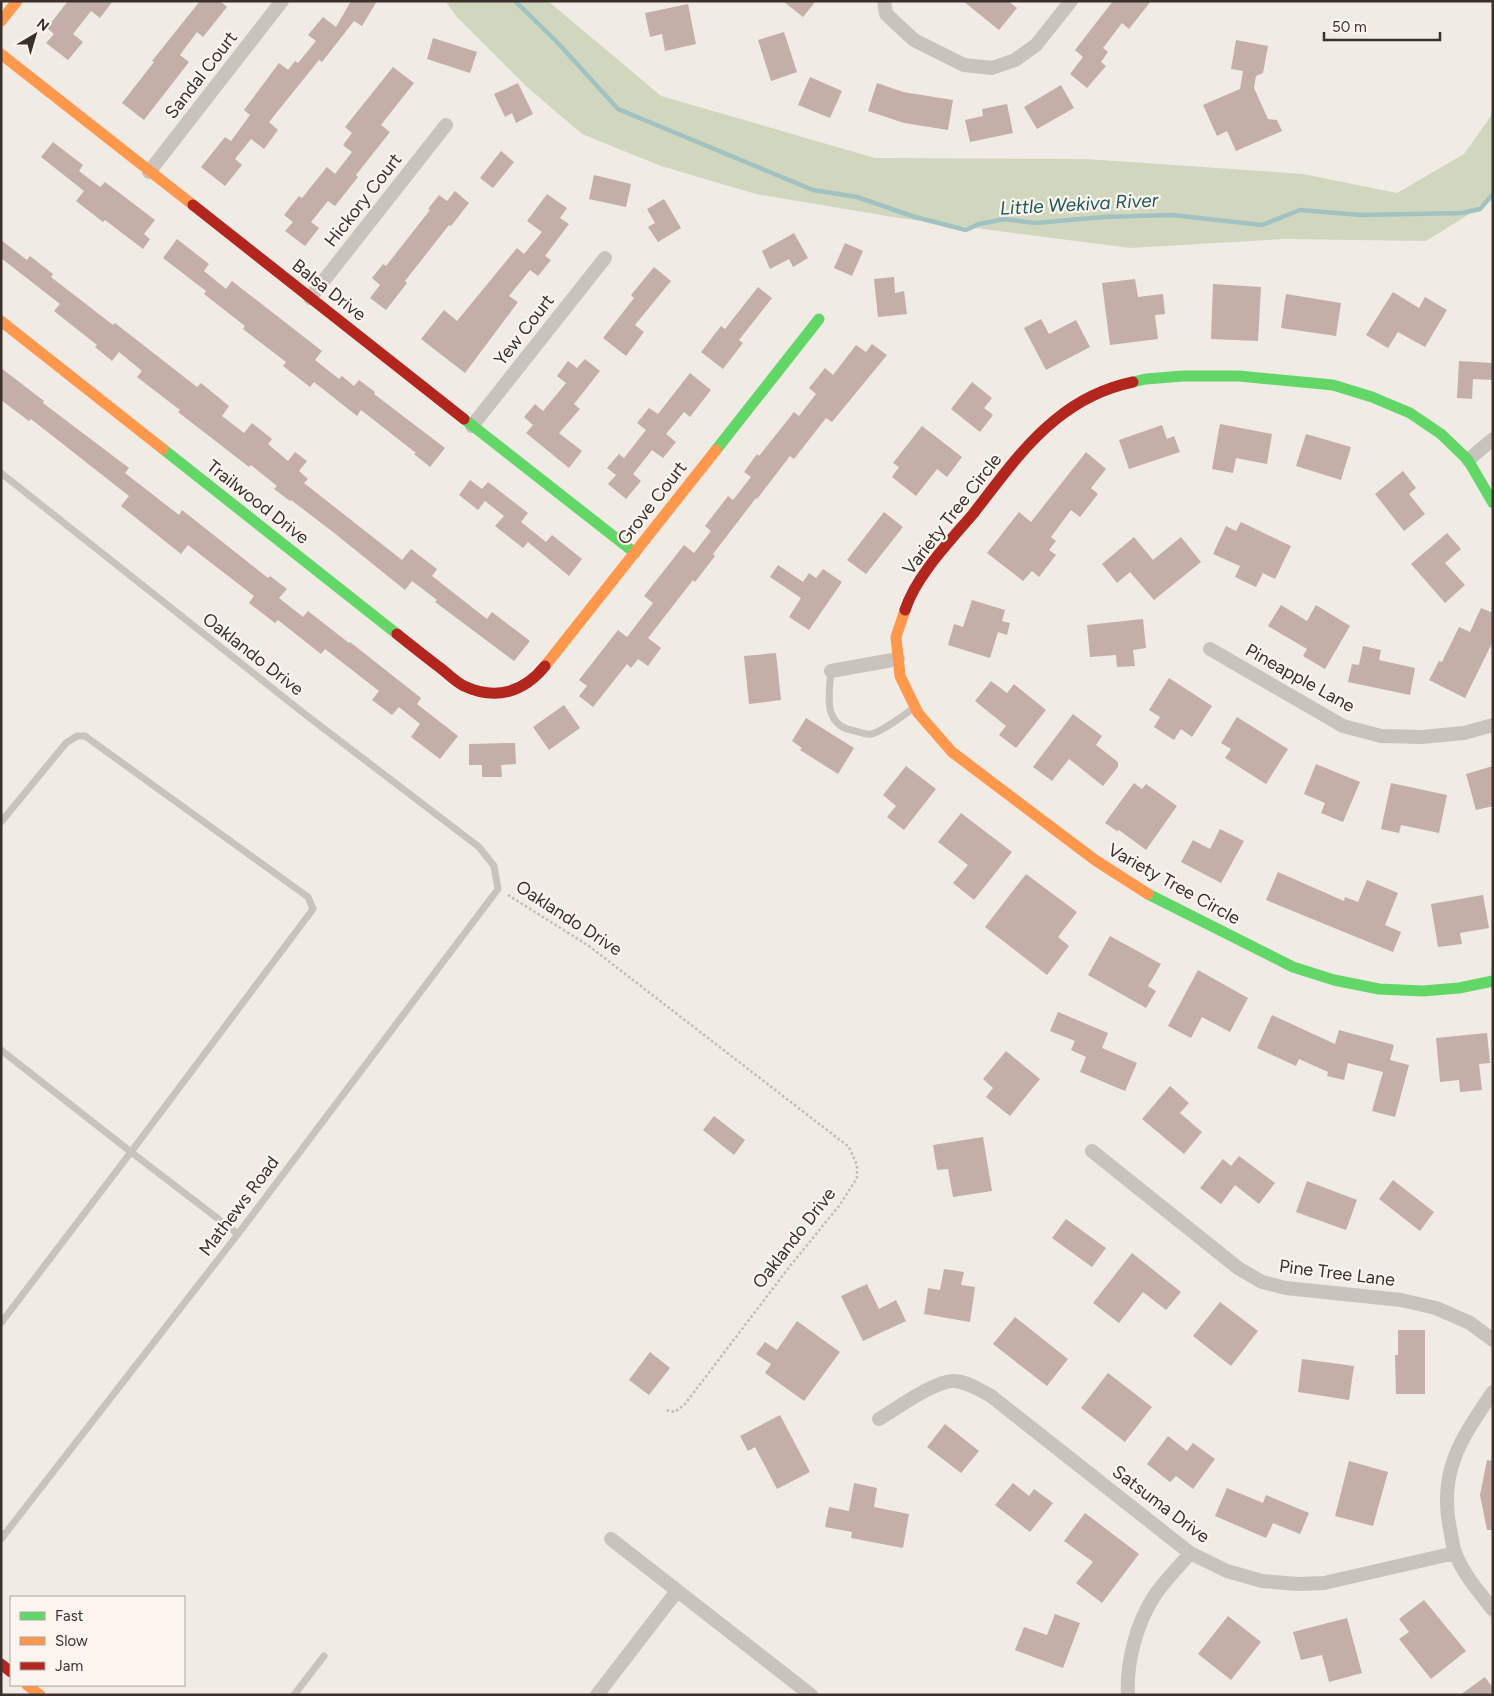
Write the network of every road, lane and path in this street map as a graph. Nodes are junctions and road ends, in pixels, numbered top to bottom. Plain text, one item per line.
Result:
1 (17, 1) edge
2 (282, 1) edge
3 (1071, 1) edge
4 (885, 8) edge
5 (1, 21) edge
6 (1, 54) edge
7 (446, 125) dead end
8 (149, 172) junction
9 (605, 258) dead end
10 (310, 298) junction
11 (819, 319) dead end
12 (1, 321) edge
13 (472, 426) junction
14 (1493, 439) edge
15 (1468, 460) junction
16 (1, 473) edge
17 (1493, 503) edge
18 (635, 553) junction
19 (1210, 649) dead end
20 (898, 659) junction
21 (831, 671) joint
22 (500, 694) joint
23 (915, 707) junction
24 (1493, 725) edge
25 (1, 822) edge
26 (498, 889) junction
27 (1493, 981) edge
28 (1, 1050) edge
29 (131, 1152) junction
30 (1092, 1152) dead end
31 (238, 1234) junction
32 (1, 1323) edge
33 (1493, 1340) edge
34 (1493, 1392) edge
35 (666, 1410) dead end
36 (880, 1419) dead end
37 (1, 1539) edge
38 (611, 1539) dead end
39 (1190, 1553) junction
40 (1455, 1553) junction
41 (677, 1590) junction
42 (1493, 1610) edge
43 (324, 1656) dead end
44 (28, 1686) edge
45 (40, 1695) edge
46 (294, 1695) edge
47 (597, 1695) edge
48 (811, 1695) edge
49 (1128, 1695) edge

1 - 5 street
2 - 8 street, Sandal Court
3 - 4 street
6 - 8 street, Balsa Drive
7 - 10 street, Hickory Court
8 - 10 street, Balsa Drive
9 - 13 street, Yew Court
10 - 13 street, Balsa Drive
11 - 18 street, Grove Court
12 - 22 street, Trailwood Drive
13 - 18 street, Balsa Drive
14 - 15 street
15 - 17 street, Variety Tree Circle
15 - 20 street, Variety Tree Circle
16 - 26 lane, Oaklando Drive
18 - 22 street, Grove Court
19 - 24 street, Pineapple Lane
20 - 21 street
20 - 23 street, Variety Tree Circle
21 - 23 lane
23 - 27 street, Variety Tree Circle
25 - 29 lane
26 - 31 lane, Mathews Road
26 - 35 path, Oaklando Drive
28 - 29 lane
29 - 31 lane
29 - 32 lane
30 - 33 street, Pine Tree Lane
31 - 37 lane, Mathews Road
34 - 40 street
36 - 39 street, Satsuma Drive
38 - 41 street
39 - 40 street, Satsuma Drive
39 - 49 street
40 - 42 street
41 - 47 street
41 - 48 street
43 - 46 lane
44 - 45 street

